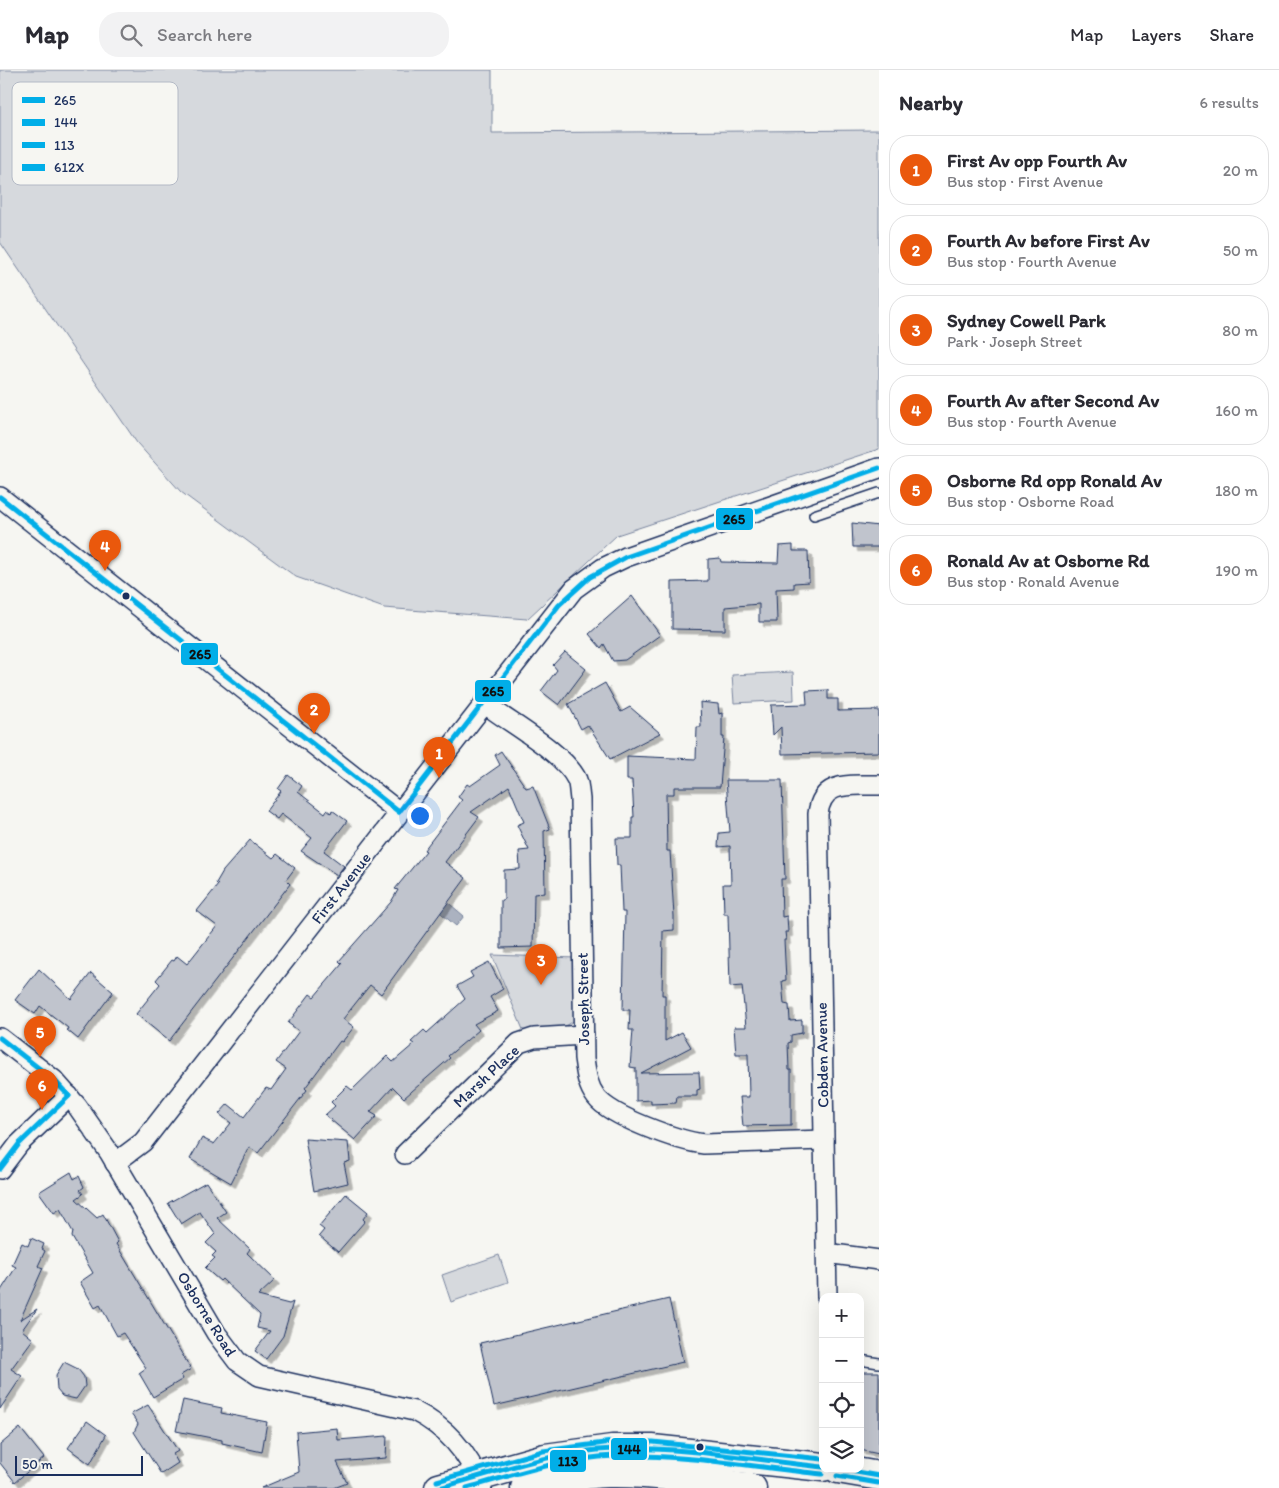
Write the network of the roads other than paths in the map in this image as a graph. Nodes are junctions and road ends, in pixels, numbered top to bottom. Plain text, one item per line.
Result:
1 (879, 468) edge
2 (879, 493) edge
3 (0, 497) edge
4 (814, 515) dead end
5 (484, 703) junction
6 (879, 784) edge
7 (399, 812) junction
8 (584, 1035) junction
9 (0, 1038) edge
10 (70, 1096) junction
11 (824, 1140) junction
12 (405, 1154) dead end
13 (115, 1163) junction
14 (0, 1169) edge
15 (826, 1253) junction
16 (879, 1260) edge
17 (827, 1293) edge
18 (864, 1361) edge
19 (879, 1363) edge
20 (819, 1467) edge
21 (576, 1473) edge
22 (861, 1473) edge
23 (879, 1476) edge
24 (480, 1482) edge
25 (439, 1488) edge
26 (525, 1488) edge
27 (752, 1488) edge

1 - 5 street, First Avenue
2 - 4 lane
3 - 7 street
5 - 7 street, First Avenue
5 - 8 street, Joseph Street
6 - 11 street, Cobden Avenue
7 - 13 street, First Avenue
8 - 11 street, Joseph Street
8 - 12 street, Marsh Place
9 - 10 street, Osborne Road
10 - 13 street, Osborne Road
10 - 14 street
11 - 15 street, Cobden Avenue
13 - 24 street, Osborne Road
15 - 16 street
15 - 17 street, Cobden Avenue
18 - 19 lane
20 - 21 main road
21 - 24 main road
21 - 26 main road
21 - 27 main road
22 - 23 main road
24 - 25 main road

